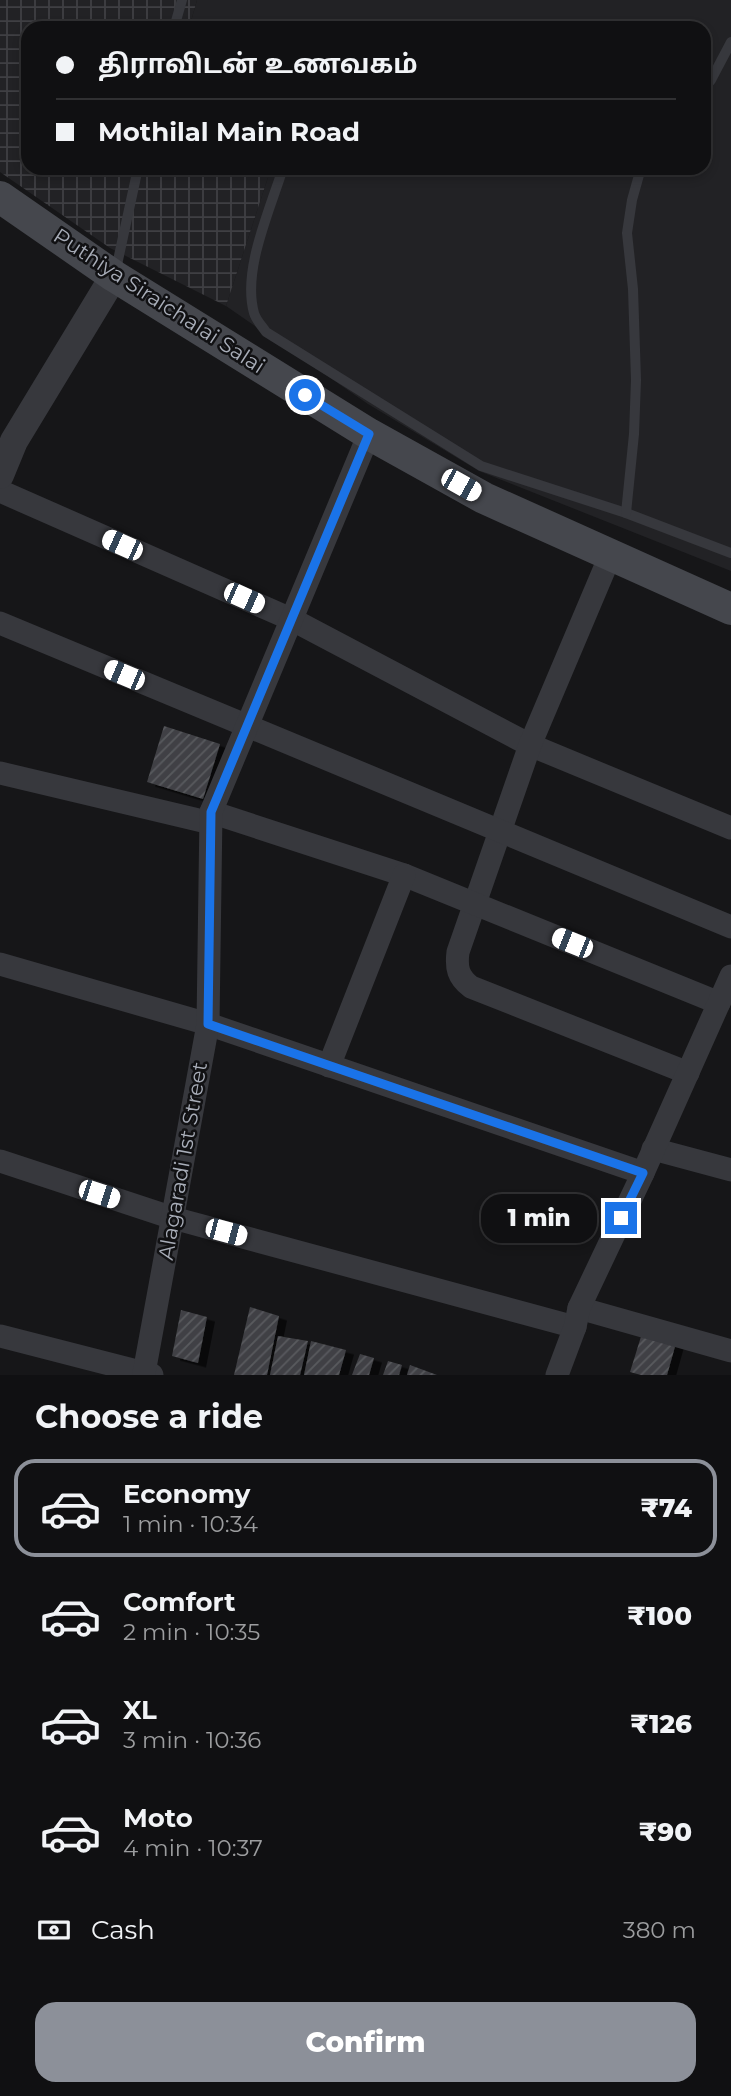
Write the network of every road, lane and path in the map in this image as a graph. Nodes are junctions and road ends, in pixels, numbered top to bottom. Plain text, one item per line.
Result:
1 (182, 0) edge
2 (176, 21) edge
3 (731, 43) edge
4 (711, 80) edge
5 (136, 175) edge
6 (281, 175) edge
7 (639, 175) edge
8 (0, 188) edge
9 (0, 197) edge
10 (0, 205) edge
11 (37, 221) junction
12 (114, 276) junction
13 (369, 434) junction
14 (0, 475) edge
15 (0, 492) edge
16 (626, 513) junction
17 (731, 553) edge
18 (610, 555) junction
19 (731, 609) edge
20 (293, 620) junction
21 (0, 623) edge
22 (248, 727) junction
23 (530, 745) junction
24 (0, 773) edge
25 (211, 817) junction
26 (731, 828) edge
27 (500, 831) junction
28 (404, 875) junction
29 (475, 902) junction
30 (731, 927) edge
31 (0, 964) edge
32 (731, 975) edge
33 (719, 1003) junction
34 (208, 1024) junction
35 (329, 1066) junction
36 (688, 1073) junction
37 (653, 1149) junction
38 (0, 1161) edge
39 (731, 1170) edge
40 (643, 1173) junction
41 (173, 1218) junction
42 (577, 1317) junction
43 (0, 1336) edge
44 (731, 1351) edge
45 (148, 1374) edge
46 (557, 1375) edge

1 - 2 lane
3 - 4 lane
5 - 12 lane
6 - 16 lane
7 - 16 lane
8 - 11 street
9 - 11 main road, Puthiya Siraichalai Salai
10 - 11 street
11 - 12 main road, Puthiya Siraichalai Salai
12 - 13 main road, Puthiya Siraichalai Salai
12 - 14 street
13 - 18 main road, Puthiya Siraichalai Salai
13 - 20 street, Alagaradi 1st Street
15 - 20 street
16 - 17 lane
18 - 19 main road, Puthiya Siraichalai Salai
18 - 23 street
20 - 22 street, Alagaradi 1st Street
20 - 23 street
21 - 22 street
22 - 25 street, Alagaradi 1st Street
22 - 27 street
23 - 26 street
23 - 27 street
24 - 25 street
25 - 28 street
25 - 34 street, Alagaradi 1st Street
27 - 29 street
27 - 30 street
28 - 29 street
28 - 35 street
29 - 33 street
29 - 36 street
31 - 34 street
32 - 33 street
33 - 36 street
34 - 35 street
34 - 41 street, Alagaradi 1st Street
35 - 40 street
36 - 37 street
37 - 39 street
37 - 40 street
38 - 41 street
40 - 42 street
41 - 42 street
41 - 45 street, Alagaradi 1st Street
42 - 44 street
42 - 46 street
43 - 45 street

